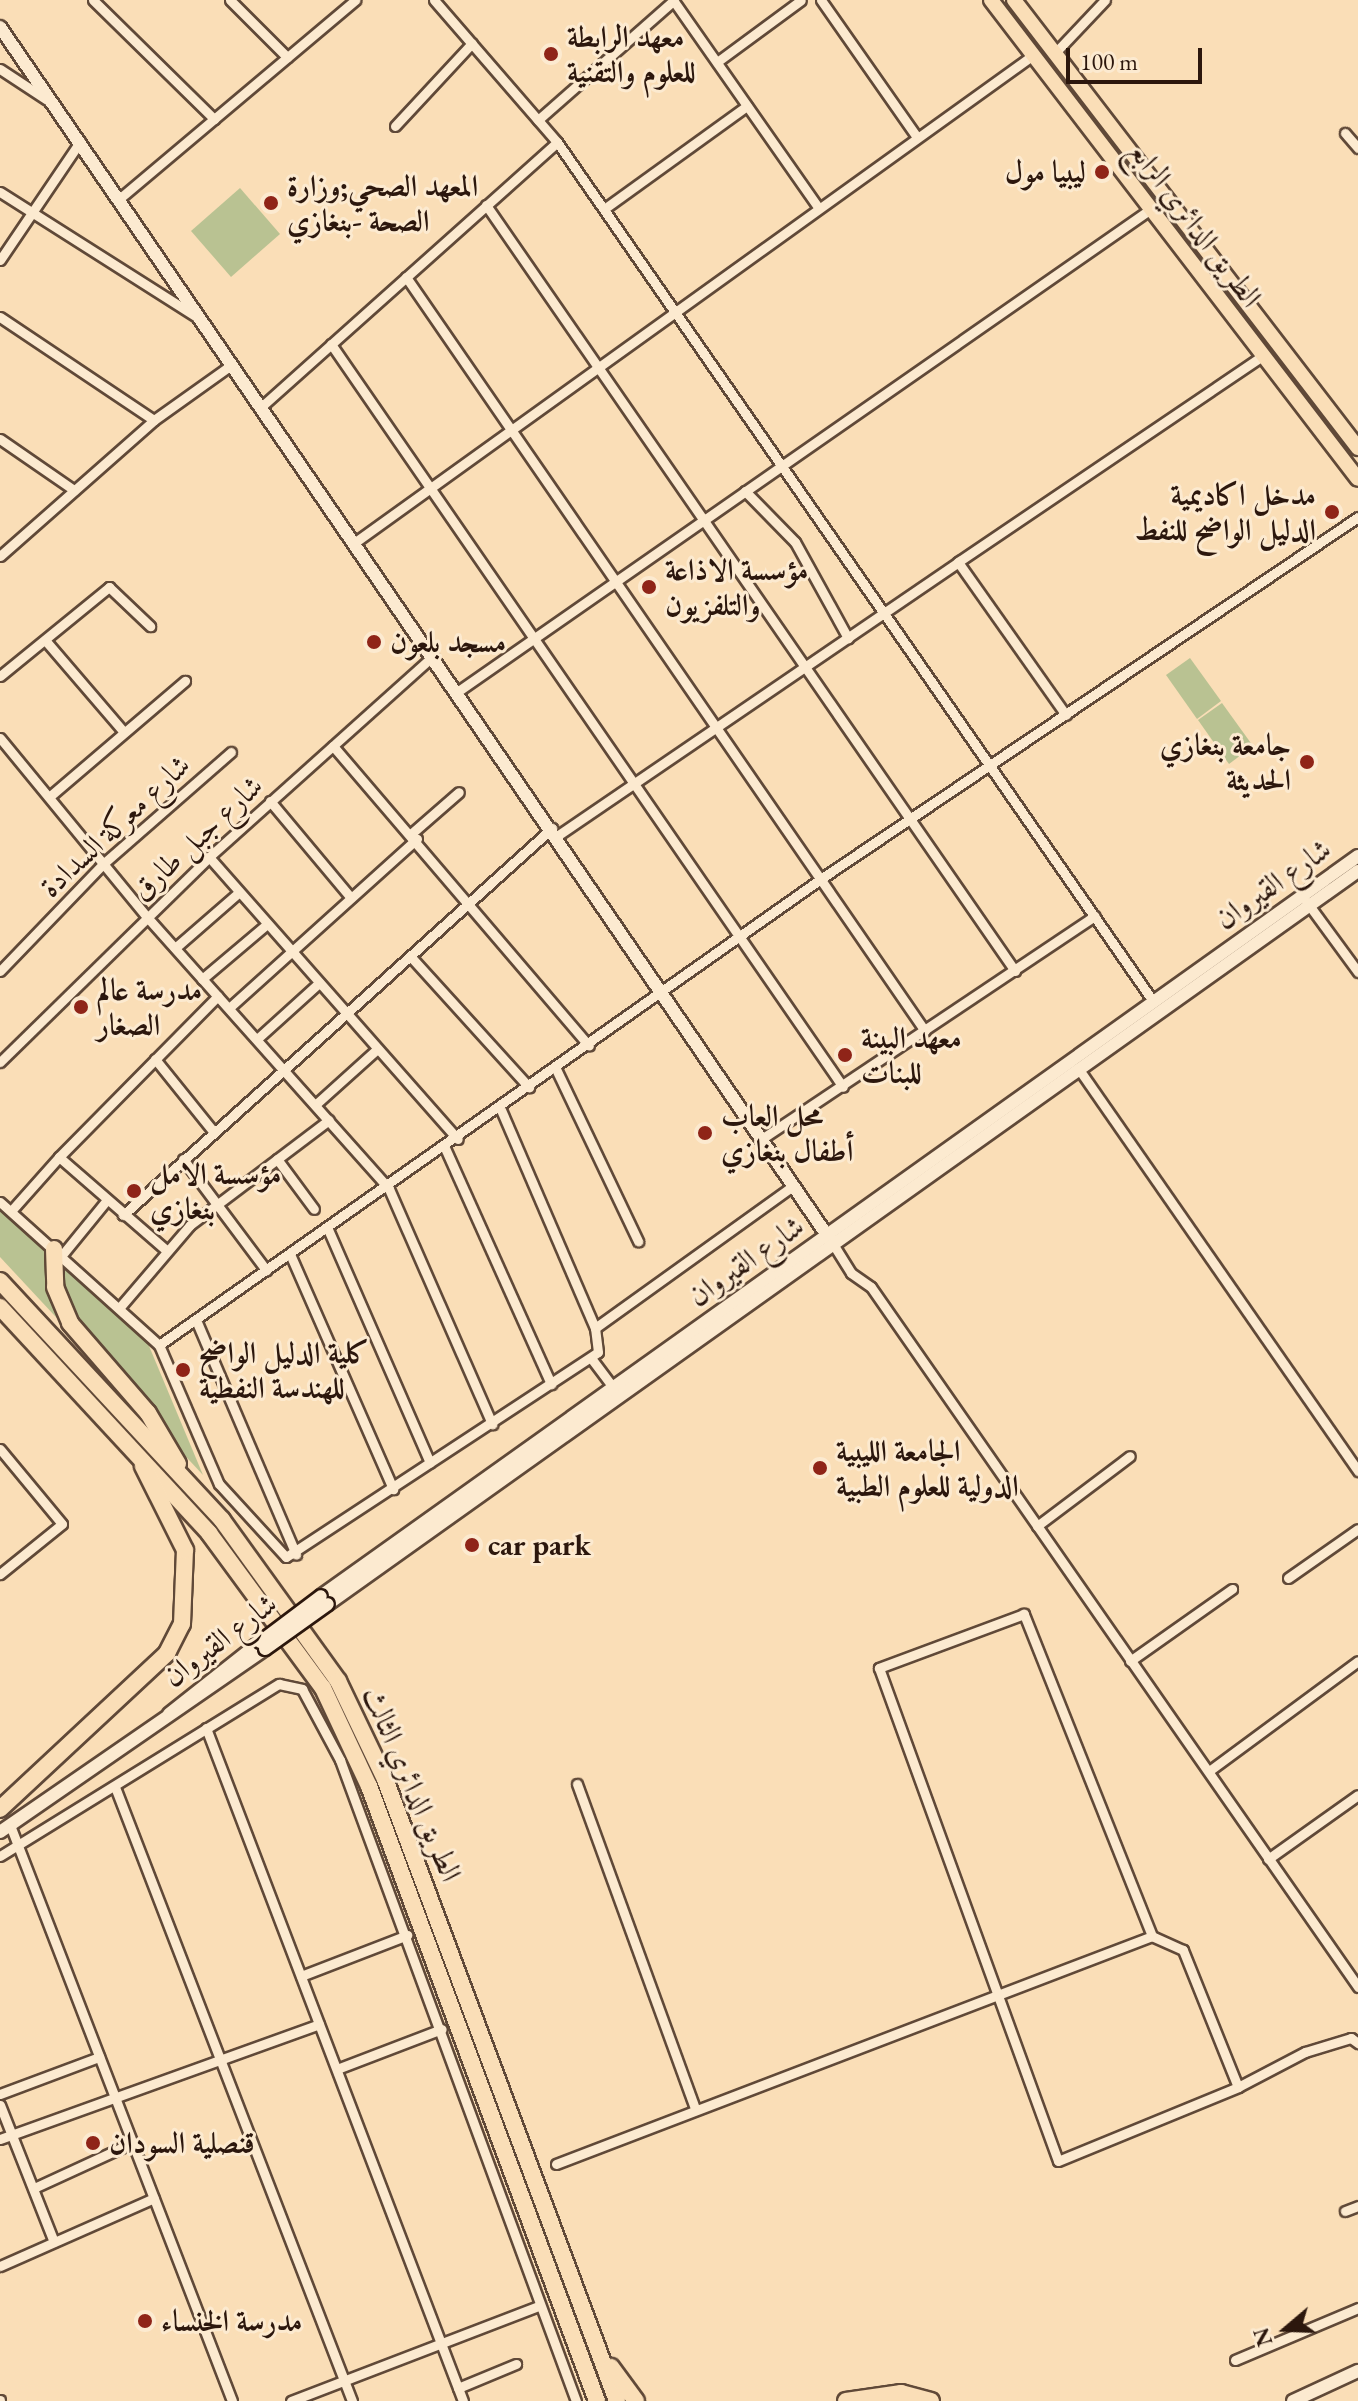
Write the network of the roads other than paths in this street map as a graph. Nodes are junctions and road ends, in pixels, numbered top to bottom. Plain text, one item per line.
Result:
1 (93, 0) edge
2 (230, 0) edge
3 (355, 0) edge
4 (434, 0) edge
5 (673, 0) edge
6 (801, 0) edge
7 (821, 0) edge
8 (1014, 0) edge
9 (1105, 0) edge
10 (996, 2) edge
11 (0, 27) edge
12 (472, 43) junction
13 (1054, 54) junction
14 (1033, 55) junction
15 (287, 57) junction
16 (717, 62) junction
17 (0, 69) edge
18 (54, 105) junction
19 (747, 106) junction
20 (214, 119) junction
21 (538, 120) junction
22 (395, 126) dead end
23 (1345, 133) dead end
24 (917, 137) junction
25 (80, 142) junction
26 (557, 142) junction
27 (1358, 148) edge
28 (0, 192) edge
29 (119, 199) junction
30 (486, 205) junction
31 (818, 207) junction
32 (1152, 208) junction
33 (604, 209) junction
34 (31, 213) junction
35 (0, 260) edge
36 (406, 277) junction
37 (676, 310) junction
38 (0, 317) edge
39 (200, 319) junction
40 (331, 344) junction
41 (1262, 356) junction
42 (231, 365) junction
43 (597, 369) junction
44 (261, 407) junction
45 (154, 420) junction
46 (513, 430) junction
47 (0, 439) edge
48 (1358, 448) edge
49 (783, 464) junction
50 (1358, 479) edge
51 (74, 490) junction
52 (431, 490) junction
53 (745, 491) junction
54 (1358, 517) edge
55 (704, 520) junction
56 (354, 543) junction
57 (0, 556) edge
58 (958, 562) junction
59 (617, 580) junction
60 (885, 612) junction
61 (150, 626) dead end
62 (535, 638) junction
63 (848, 638) junction
64 (45, 640) junction
65 (433, 656) junction
66 (804, 668) junction
67 (0, 676) edge
68 (185, 681) dead end
69 (457, 692) junction
70 (1066, 715) junction
71 (719, 726) junction
72 (123, 731) junction
73 (0, 738) edge
74 (333, 746) junction
75 (231, 752) dead end
76 (991, 766) junction
77 (633, 782) junction
78 (459, 792) dead end
79 (49, 797) junction
80 (270, 801) junction
81 (911, 821) junction
82 (555, 832) junction
83 (415, 836) junction
84 (1358, 856) edge
85 (209, 857) junction
86 (103, 864) junction
87 (1358, 871) edge
88 (822, 878) junction
89 (238, 893) junction
90 (351, 898) junction
91 (473, 901) junction
92 (1306, 901) junction
93 (1094, 916) junction
94 (147, 917) junction
95 (267, 924) junction
96 (740, 937) junction
97 (175, 948) junction
98 (291, 953) junction
99 (411, 957) junction
100 (0, 971) edge
101 (1015, 971) junction
102 (1358, 972) edge
103 (202, 979) junction
104 (319, 983) junction
105 (664, 991) junction
106 (218, 996) junction
107 (1153, 1001) junction
108 (229, 1008) junction
109 (347, 1014) junction
110 (925, 1031) junction
111 (257, 1039) junction
112 (589, 1046) junction
113 (376, 1050) junction
114 (155, 1059) junction
115 (0, 1062) edge
116 (1078, 1068) junction
117 (556, 1069) junction
118 (283, 1070) junction
119 (529, 1087) junction
120 (843, 1087) junction
121 (315, 1105) junction
122 (501, 1110) junction
123 (329, 1120) junction
124 (212, 1130) junction
125 (763, 1138) junction
126 (458, 1139) junction
127 (445, 1148) junction
128 (59, 1157) junction
129 (183, 1159) junction
130 (277, 1159) junction
131 (794, 1185) junction
132 (389, 1189) junction
133 (106, 1201) junction
134 (0, 1202) edge
135 (217, 1202) junction
136 (314, 1209) dead end
137 (11, 1211) junction
138 (123, 1215) junction
139 (327, 1227) junction
140 (830, 1239) junction
141 (638, 1241) dead end
142 (166, 1250) junction
143 (58, 1252) junction
144 (290, 1254) junction
145 (266, 1270) junction
146 (0, 1281) edge
147 (0, 1307) edge
148 (120, 1307) junction
149 (196, 1320) junction
150 (595, 1328) junction
151 (159, 1345) junction
152 (591, 1358) junction
153 (551, 1384) junction
154 (614, 1388) junction
155 (492, 1424) junction
156 (0, 1449) edge
157 (1130, 1456) dead end
158 (140, 1457) junction
159 (430, 1463) junction
160 (1358, 1471) edge
161 (185, 1480) junction
162 (393, 1489) junction
163 (1037, 1526) junction
164 (1358, 1529) edge
165 (296, 1555) junction
166 (0, 1574) edge
167 (1288, 1578) dead end
168 (1232, 1589) dead end
169 (325, 1600) junction
170 (1130, 1661) junction
171 (1358, 1661) edge
172 (206, 1728) junction
173 (1209, 1771) junction
174 (577, 1784) dead end
175 (115, 1787) junction
176 (1358, 1795) edge
177 (0, 1809) edge
178 (5, 1829) edge
179 (18, 1845) junction
180 (0, 1856) edge
181 (1268, 1859) junction
182 (407, 1935) junction
183 (1152, 1936) junction
184 (301, 1976) junction
185 (1358, 1987) edge
186 (999, 1997) junction
187 (319, 2024) junction
188 (442, 2029) junction
189 (1358, 2043) edge
190 (99, 2057) junction
191 (219, 2063) junction
192 (337, 2069) junction
193 (1238, 2087) junction
194 (0, 2094) edge
195 (114, 2099) junction
196 (0, 2105) edge
197 (695, 2108) junction
198 (11, 2135) junction
199 (0, 2139) edge
200 (132, 2143) junction
201 (556, 2164) dead end
202 (34, 2188) junction
203 (154, 2198) junction
204 (1358, 2206) edge
205 (1345, 2211) dead end
206 (54, 2242) junction
207 (0, 2266) edge
208 (539, 2306) junction
209 (1358, 2308) edge
210 (440, 2344) junction
211 (596, 2345) junction
212 (1235, 2360) dead end
213 (516, 2364) dead end
214 (1358, 2371) edge
215 (343, 2380) junction
216 (458, 2388) junction
217 (232, 2401) edge
218 (291, 2401) edge
219 (352, 2401) edge
220 (463, 2401) edge
221 (576, 2401) edge
222 (597, 2401) edge
223 (617, 2401) edge
224 (636, 2401) edge
225 (846, 2401) edge
226 (931, 2401) edge
227 (1293, 2401) edge

1 - 20 street
2 - 15 street
3 - 15 street
4 - 12 street
5 - 16 street
5 - 21 street
6 - 16 street
7 - 24 street
8 - 13 main road, الطريق الدائري الرابع
9 - 13 street
10 - 14 main road, الطريق الدائري الرابع
11 - 18 main road
12 - 21 street
12 - 22 street
13 - 48 main road, الطريق الدائري الرابع
14 - 24 street
14 - 32 main road, الطريق الدائري الرابع
15 - 20 street
16 - 19 street
17 - 18 street
18 - 25 main road
19 - 31 street
19 - 33 street
20 - 29 street
21 - 26 street
23 - 27 street
24 - 31 street
25 - 29 main road
25 - 34 street
26 - 30 street
26 - 33 street
28 - 34 street
29 - 39 main road
30 - 36 street
30 - 43 street
31 - 37 street
32 - 41 main road, الطريق الدائري الرابع
32 - 49 street
33 - 37 street
34 - 35 street
34 - 39 street
36 - 40 street
36 - 46 street
37 - 43 street
37 - 49 street
38 - 45 street
39 - 42 main road
40 - 44 street
40 - 52 street
41 - 50 main road, الطريق الدائري الرابع
41 - 58 street
42 - 44 main road
42 - 45 street
43 - 46 street
43 - 55 street
44 - 56 main road
45 - 51 street
46 - 52 street
46 - 59 street
47 - 51 street
49 - 53 street
49 - 60 street
51 - 57 street
52 - 56 street
52 - 62 street
53 - 55 street
53 - 63 street
54 - 70 street
55 - 59 street
55 - 66 street
56 - 65 main road
58 - 60 street
58 - 70 street
59 - 62 street
59 - 71 street
60 - 63 street
60 - 76 street
61 - 64 street
62 - 69 street
62 - 77 street
63 - 66 street
64 - 67 street
64 - 72 street
65 - 69 main road
65 - 74 street, شارع جبل طارق
66 - 71 street
66 - 81 street
68 - 72 street
69 - 82 main road
70 - 76 street
71 - 77 street
71 - 88 street
72 - 79 street
73 - 79 street
74 - 80 street, شارع جبل طارق
74 - 83 street
75 - 86 street, شارع معركة السدادة
76 - 81 street
76 - 93 street
77 - 82 street
77 - 96 street
78 - 83 street
79 - 86 street
80 - 85 street, شارع جبل طارق
80 - 90 street
81 - 88 street
81 - 101 street
82 - 91 street
82 - 105 main road
83 - 90 street
83 - 91 street
84 - 92 main road, شارع القيروان
85 - 89 street
85 - 94 street, شارع جبل طارق
86 - 94 street
86 - 100 street, شارع معركة السدادة
87 - 92 main road, شارع القيروان
88 - 96 street
88 - 110 street
89 - 95 street
89 - 97 street
90 - 98 street
91 - 99 street
91 - 112 street
92 - 102 street
92 - 107 main road, شارع القيروان
92 - 116 main road, شارع القيروان
93 - 101 street
93 - 107 street
94 - 97 street
94 - 115 street, شارع جبل طارق
95 - 98 street
95 - 103 street
96 - 105 street
96 - 120 street
97 - 103 street
98 - 104 street
98 - 108 street
99 - 109 street
99 - 119 street
101 - 110 street
103 - 106 street
104 - 109 street
104 - 111 street
105 - 112 street
105 - 125 main road
106 - 108 street
106 - 114 street
107 - 140 main road, شارع القيروان
108 - 111 street
109 - 113 street
109 - 118 street
110 - 120 street
111 - 118 street
112 - 117 street
113 - 121 street
113 - 126 street
114 - 124 street
114 - 128 street
116 - 140 main road, شارع القيروان
116 - 160 street
117 - 119 street
117 - 141 street
118 - 121 street
118 - 124 street
119 - 122 street
120 - 125 street
121 - 123 street
122 - 126 street
122 - 150 street
123 - 130 street
123 - 132 street
124 - 129 street
125 - 131 main road
126 - 127 street
127 - 132 street
127 - 153 street
128 - 133 street
128 - 137 street
129 - 135 street
129 - 138 street
130 - 135 street
130 - 136 street
131 - 140 main road
131 - 150 street
132 - 139 street
132 - 155 street
133 - 138 street
133 - 143 street
134 - 137 street
135 - 142 street
135 - 145 street
137 - 143 street
138 - 142 street
139 - 144 street
139 - 159 street
140 - 154 main road, شارع القيروان
140 - 163 street
140 - 169 main road, شارع القيروان
142 - 148 street
143 - 148 street
143 - 161 highway
144 - 145 street
144 - 162 street
145 - 149 street
146 - 161 highway, الطريق الدائري الثالث
147 - 158 highway, الطريق الدائري الثالث
148 - 151 street
149 - 151 street
149 - 165 street
150 - 152 street
151 - 165 street
152 - 153 street
152 - 154 street
153 - 155 street
154 - 169 main road, شارع القيروان
155 - 159 street
156 - 166 street
157 - 163 street
158 - 177 highway
158 - 222 highway, الطريق الدائري الثالث
159 - 162 street
161 - 211 highway, الطريق الدائري الثالث
162 - 165 street
163 - 170 street
164 - 167 street
168 - 170 street
169 - 178 main road, شارع القيروان, bridge
170 - 173 street
171 - 173 street
172 - 175 street
172 - 182 street
172 - 184 street
173 - 181 street
174 - 197 street
175 - 179 street
175 - 191 street
176 - 181 street
178 - 179 street
179 - 180 street
179 - 190 street
181 - 185 street
182 - 184 street
182 - 188 street
183 - 186 street
183 - 186 street
183 - 193 street
184 - 187 street
186 - 193 street
186 - 197 street
187 - 191 street
187 - 192 street
188 - 192 street
188 - 208 street
189 - 193 street
190 - 194 street
190 - 195 street
191 - 195 street
191 - 215 street
192 - 210 street
195 - 198 street
195 - 200 street
196 - 198 street
197 - 201 street
198 - 199 street
198 - 202 street
200 - 202 street
200 - 203 street
202 - 206 street
203 - 206 street
203 - 217 street
204 - 205 street
206 - 207 street
208 - 210 street
208 - 221 street
209 - 212 street
210 - 215 street
210 - 216 street
211 - 223 highway, الطريق الدائري الثالث
211 - 224 highway
213 - 216 street
214 - 227 main road
215 - 218 street
215 - 219 street
216 - 220 street
225 - 226 highway

